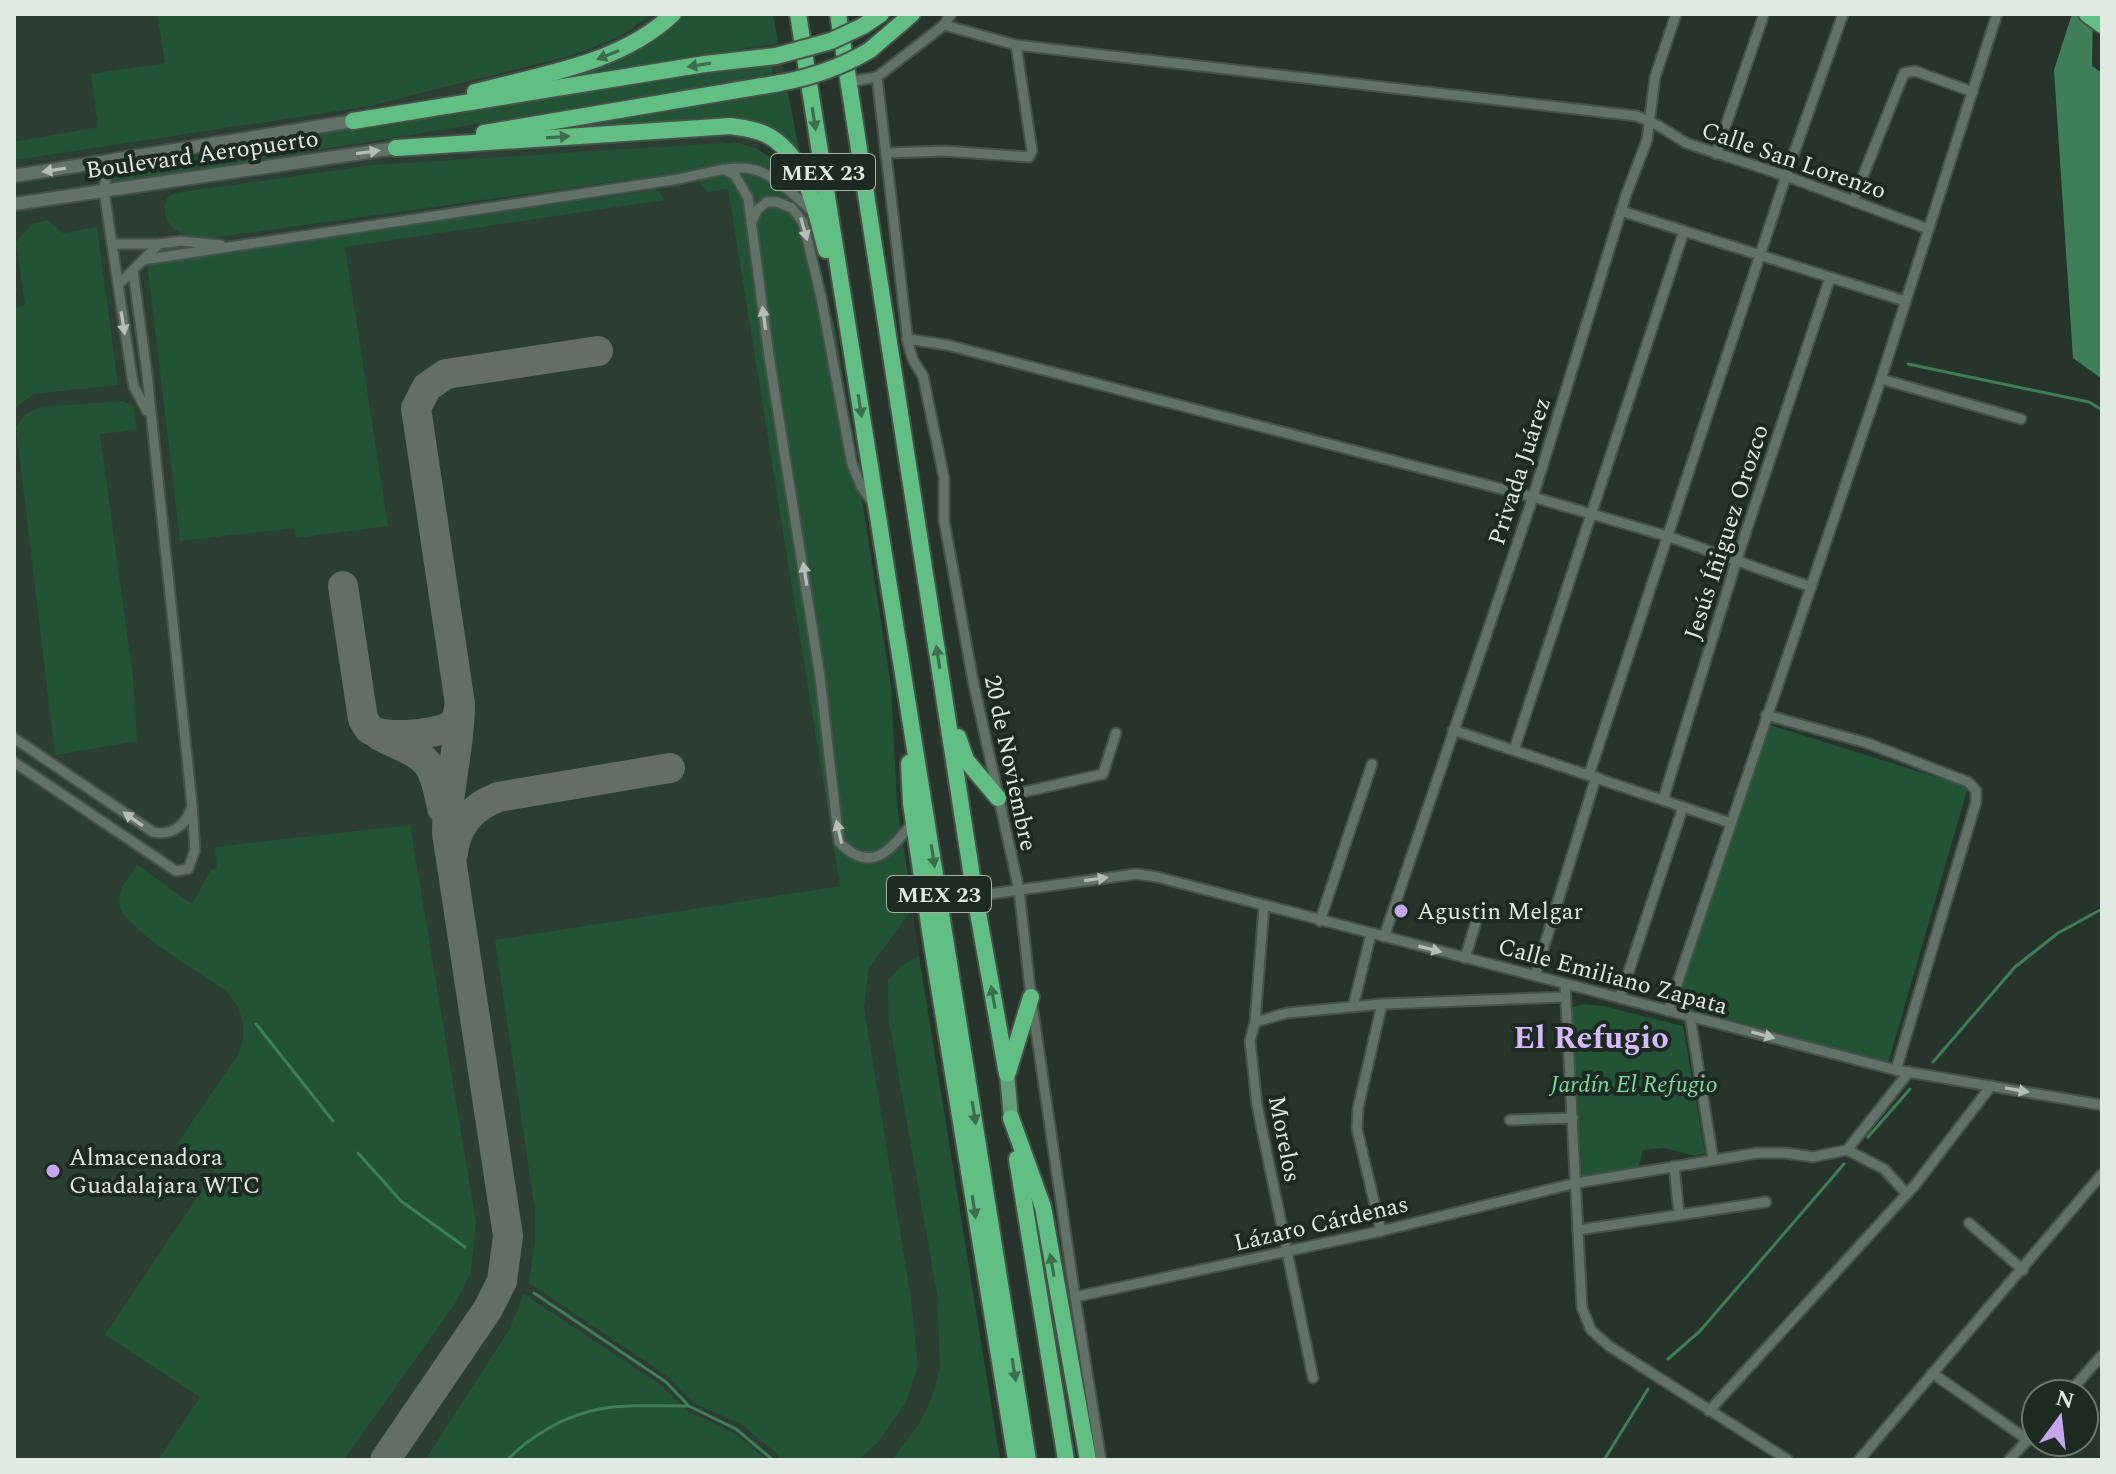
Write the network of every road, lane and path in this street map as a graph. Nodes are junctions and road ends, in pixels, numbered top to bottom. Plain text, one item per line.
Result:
1 (673, 14) edge
2 (798, 14) edge
3 (838, 14) edge
4 (881, 14) edge
5 (912, 14) edge
6 (951, 14) edge
7 (1676, 14) edge
8 (1764, 14) edge
9 (1843, 14) edge
10 (1995, 14) edge
11 (2087, 14) edge
12 (944, 25) junction
13 (2102, 25) edge
14 (1016, 45) junction
15 (877, 77) junction
16 (849, 82) junction
17 (1973, 92) junction
18 (353, 121) junction
19 (1651, 121) junction
20 (284, 133) junction
21 (396, 148) junction
22 (886, 153) junction
23 (1716, 154) junction
24 (723, 169) junction
25 (14, 176) edge
26 (1786, 176) junction
27 (104, 191) junction
28 (1853, 201) junction
29 (14, 204) edge
30 (1621, 211) junction
31 (816, 215) junction
32 (751, 223) junction
33 (1928, 229) junction
34 (1684, 231) junction
35 (112, 244) junction
36 (159, 244) junction
37 (232, 246) junction
38 (1761, 256) junction
39 (143, 260) junction
40 (133, 271) junction
41 (1830, 278) junction
42 (118, 285) junction
43 (1905, 301) junction
44 (848, 329) junction
45 (907, 339) junction
46 (1881, 379) junction
47 (149, 414) junction
48 (2021, 419) dead end
49 (1533, 497) junction
50 (878, 511) junction
51 (1592, 515) junction
52 (1667, 536) junction
53 (1736, 562) junction
54 (1811, 587) junction
55 (906, 686) junction
56 (946, 705) junction
57 (1766, 715) junction
58 (1453, 730) junction
59 (1116, 733) dead end
60 (14, 738) edge
61 (1514, 750) junction
62 (14, 762) edge
63 (1372, 764) dead end
64 (1592, 776) junction
65 (998, 798) junction
66 (1663, 800) junction
67 (192, 805) junction
68 (1683, 807) junction
69 (914, 822) junction
70 (1731, 823) junction
71 (1019, 890) junction
72 (975, 896) junction
73 (1264, 906) junction
74 (1479, 912) dead end
75 (1320, 921) junction
76 (1371, 934) junction
77 (1384, 937) junction
78 (1465, 958) junction
79 (1535, 976) junction
80 (1565, 984) junction
81 (1031, 997) junction
82 (1566, 997) junction
83 (1620, 998) junction
84 (1382, 1004) junction
85 (1353, 1007) junction
86 (1668, 1011) junction
87 (1690, 1016) junction
88 (1255, 1022) junction
89 (1896, 1070) junction
90 (1909, 1072) junction
91 (1007, 1074) junction
92 (1991, 1086) junction
93 (2102, 1105) edge
94 (1011, 1118) junction
95 (1573, 1118) junction
96 (1510, 1120) dead end
97 (1847, 1150) junction
98 (1713, 1159) junction
99 (1674, 1166) junction
100 (2102, 1174) edge
101 (1576, 1183) junction
102 (1907, 1194) junction
103 (1766, 1202) dead end
104 (1679, 1214) junction
105 (1969, 1223) dead end
106 (1578, 1230) junction
107 (1381, 1231) junction
108 (1287, 1252) junction
109 (2023, 1270) junction
110 (1075, 1297) junction
111 (2102, 1355) edge
112 (1932, 1373) junction
113 (1313, 1378) dead end
114 (2082, 1378) edge
115 (1709, 1411) junction
116 (2020, 1434) edge
117 (1016, 1460) edge
118 (1028, 1460) edge
119 (1066, 1460) edge
120 (1088, 1460) edge
121 (1101, 1460) edge
122 (1788, 1460) edge
123 (1859, 1460) edge

1 -> 18 highway
2 -> 44 highway, MEX 23
3 - 16 highway, MEX 23
4 -> 18 highway, bridge
5 - 21 highway, bridge
6 - 12 street
7 - 19 street, Privada Juárez
8 - 23 street
9 - 26 street
10 - 17 street
11 - 13 highway
12 - 14 street
12 - 15 street
14 - 19 street
14 - 22 street
15 - 16 street
15 - 22 street, 20 de Noviembre
56 -> 16 highway, MEX 23
17 - 28 street
17 - 33 street
18 - 20 street, Boulevard Aeropuerto
19 - 23 street, Calle San Lorenzo
19 - 30 street, Privada Juárez
20 -> 25 street, Boulevard Aeropuerto
20 - 27 street
27 -> 21 street, Boulevard Aeropuerto
21 -> 31 highway
22 - 45 street, 20 de Noviembre
23 - 26 street, Calle San Lorenzo
24 - 31 street
24 - 32 street
24 - 37 street
26 - 28 street, Calle San Lorenzo
26 - 38 street
27 - 29 street, Boulevard Aeropuerto
27 - 35 street
28 - 33 street, Calle San Lorenzo
30 - 34 street
30 - 49 street, Privada Juárez
31 - 44 highway
32 -> 50 street
69 -> 32 street
33 - 43 street
34 - 38 street
34 - 51 street
35 - 36 street
35 - 42 street
36 - 37 street
36 - 39 street
37 - 39 street
38 - 41 street
38 - 52 street
39 - 40 street
40 - 42 street
40 - 47 street
41 - 43 street
41 - 53 street, Jesús Íñiguez Orozco
42 -> 47 street
43 - 46 street
44 -> 50 highway, MEX 23
45 - 49 street
45 - 65 street, 20 de Noviembre
46 - 48 street
46 - 54 street
47 - 67 street
49 - 51 street
49 - 58 street, Privada Juárez
50 - 55 highway, MEX 23
51 - 52 street
51 - 61 street
52 - 53 street
52 - 64 street
53 - 54 street
53 - 66 street, Jesús Íñiguez Orozco
54 - 57 street
55 - 69 highway
55 -> 118 highway, MEX 23
56 - 65 highway
56 - 72 highway, MEX 23
57 - 70 street
57 - 89 street
58 - 61 street
58 - 77 street, Privada Juárez
59 - 65 street
67 -> 60 street
61 - 64 street
62 - 67 street
63 - 75 street
64 - 66 street
64 - 79 street
65 - 71 street, 20 de Noviembre
66 - 68 street
68 - 70 street
68 - 83 street
69 -> 117 highway
70 - 86 street
71 - 72 street, Calle Emiliano Zapata
71 -> 73 street, Calle Emiliano Zapata
71 - 81 street, 20 de Noviembre
91 -> 72 highway, MEX 23
73 - 75 street, Calle Emiliano Zapata
73 - 88 street, Morelos
74 - 78 street
75 - 76 street, Calle Emiliano Zapata
76 - 77 street, Calle Emiliano Zapata
76 - 85 street
77 -> 78 street, Calle Emiliano Zapata
78 - 79 street, Calle Emiliano Zapata
79 - 80 street, Calle Emiliano Zapata
80 - 82 street
80 - 83 street, Calle Emiliano Zapata
81 - 91 highway
81 - 110 street, 20 de Noviembre
82 - 84 street
82 - 95 street
83 - 86 street, Calle Emiliano Zapata
84 - 85 street
84 - 107 street
85 - 88 street
86 - 87 street, Calle Emiliano Zapata
87 -> 89 street, Calle Emiliano Zapata
87 - 98 street
88 - 108 street, Morelos
89 - 90 street, Calle Emiliano Zapata
90 - 92 street, Calle Emiliano Zapata
90 - 97 street
91 - 94 main road, MEX 23
92 -> 93 street, Calle Emiliano Zapata
92 - 102 street
94 - 119 highway, MEX 23
120 -> 94 highway
95 - 96 street
95 - 101 street
97 - 98 street, Lázaro Cárdenas
97 - 102 street
98 - 99 street, Lázaro Cárdenas
99 - 101 street, Lázaro Cárdenas
99 - 104 street
100 - 109 street
101 - 106 street
101 - 107 street, Lázaro Cárdenas
102 - 115 street
103 - 104 street
104 - 106 street
105 - 109 street
106 - 115 street
107 - 108 street, Lázaro Cárdenas
108 - 110 street, Lázaro Cárdenas
108 - 113 street, Morelos
109 - 112 street
110 - 121 street, 20 de Noviembre
111 - 114 street
112 - 116 street
112 - 123 street
115 - 122 street

